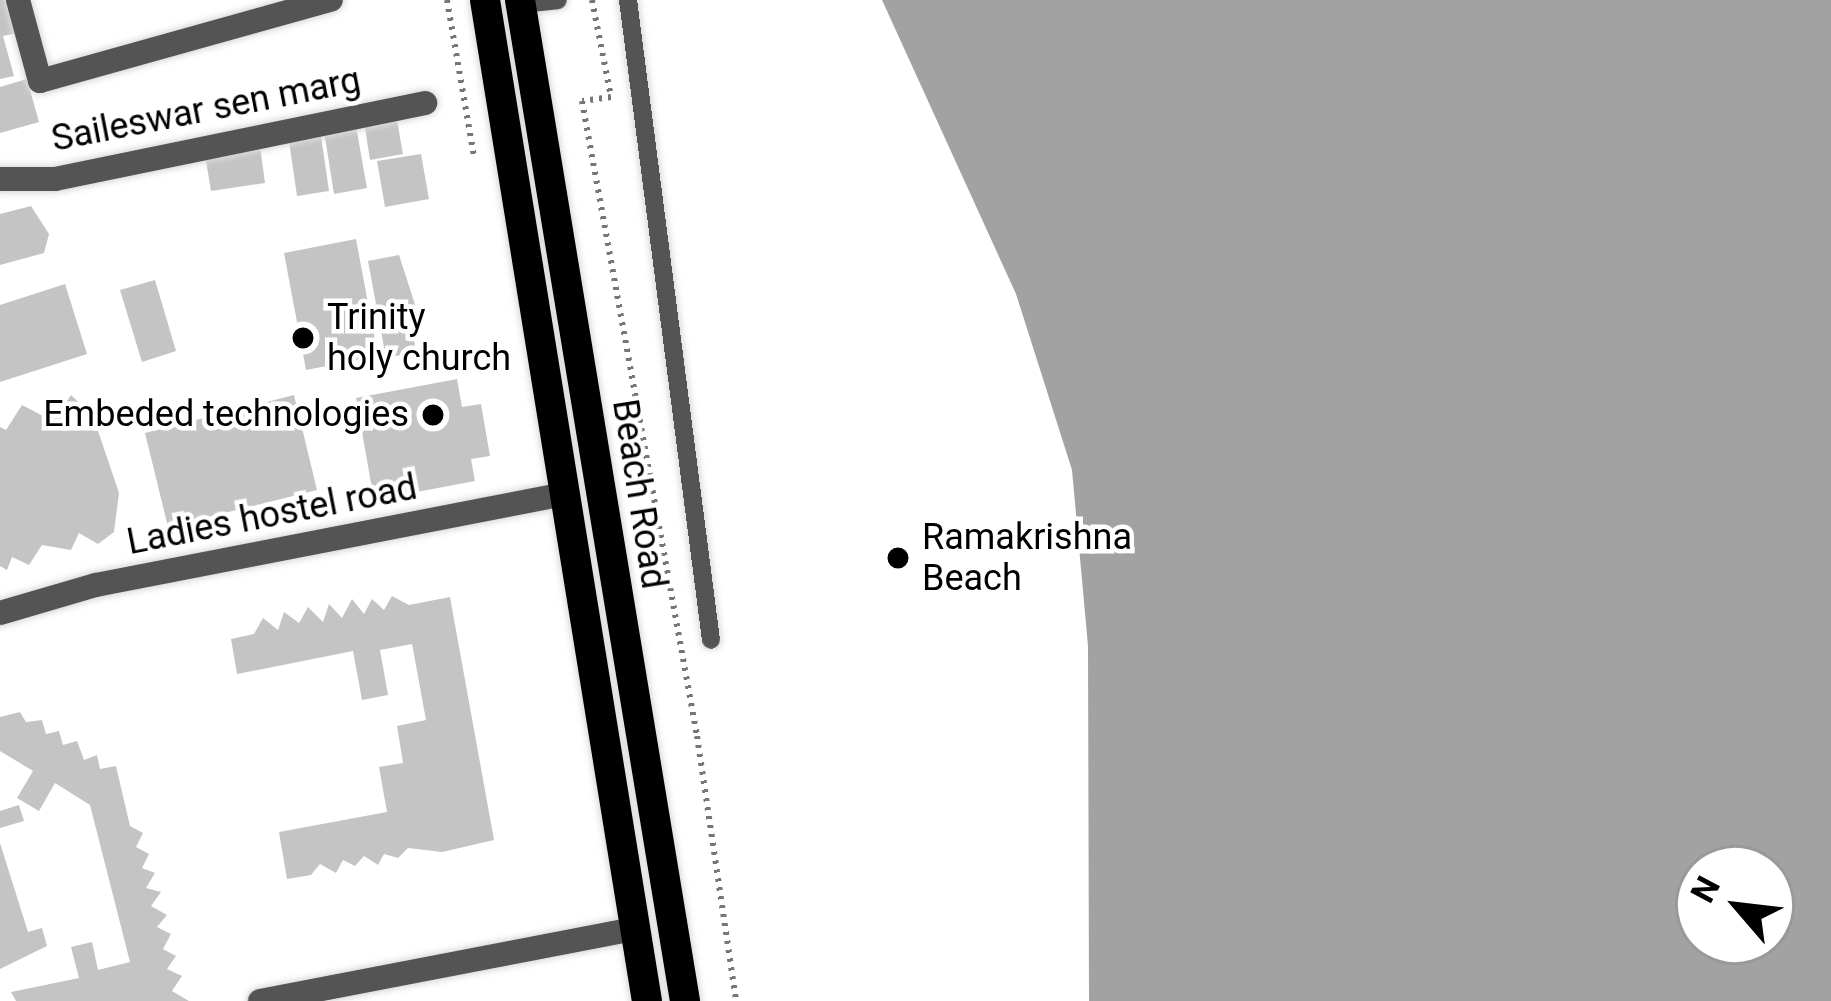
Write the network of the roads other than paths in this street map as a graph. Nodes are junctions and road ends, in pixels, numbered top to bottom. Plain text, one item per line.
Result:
1 (17, 0) edge
2 (331, 0) edge
3 (485, 0) edge
4 (558, 0) edge
5 (628, 0) edge
6 (521, 2) edge
7 (425, 103) dead end
8 (0, 179) edge
9 (560, 495) junction
10 (0, 614) edge
11 (711, 640) dead end
12 (635, 929) junction
13 (260, 1001) edge
14 (647, 1001) edge
15 (685, 1001) edge

1 - 2 street
3 - 9 main road
4 - 6 lane
5 - 11 lane
6 - 15 main road, Beach Road
7 - 8 street, Saileswar sen marg
9 - 10 street, Ladies hostel road
9 - 12 main road
12 - 13 street
12 - 14 main road

